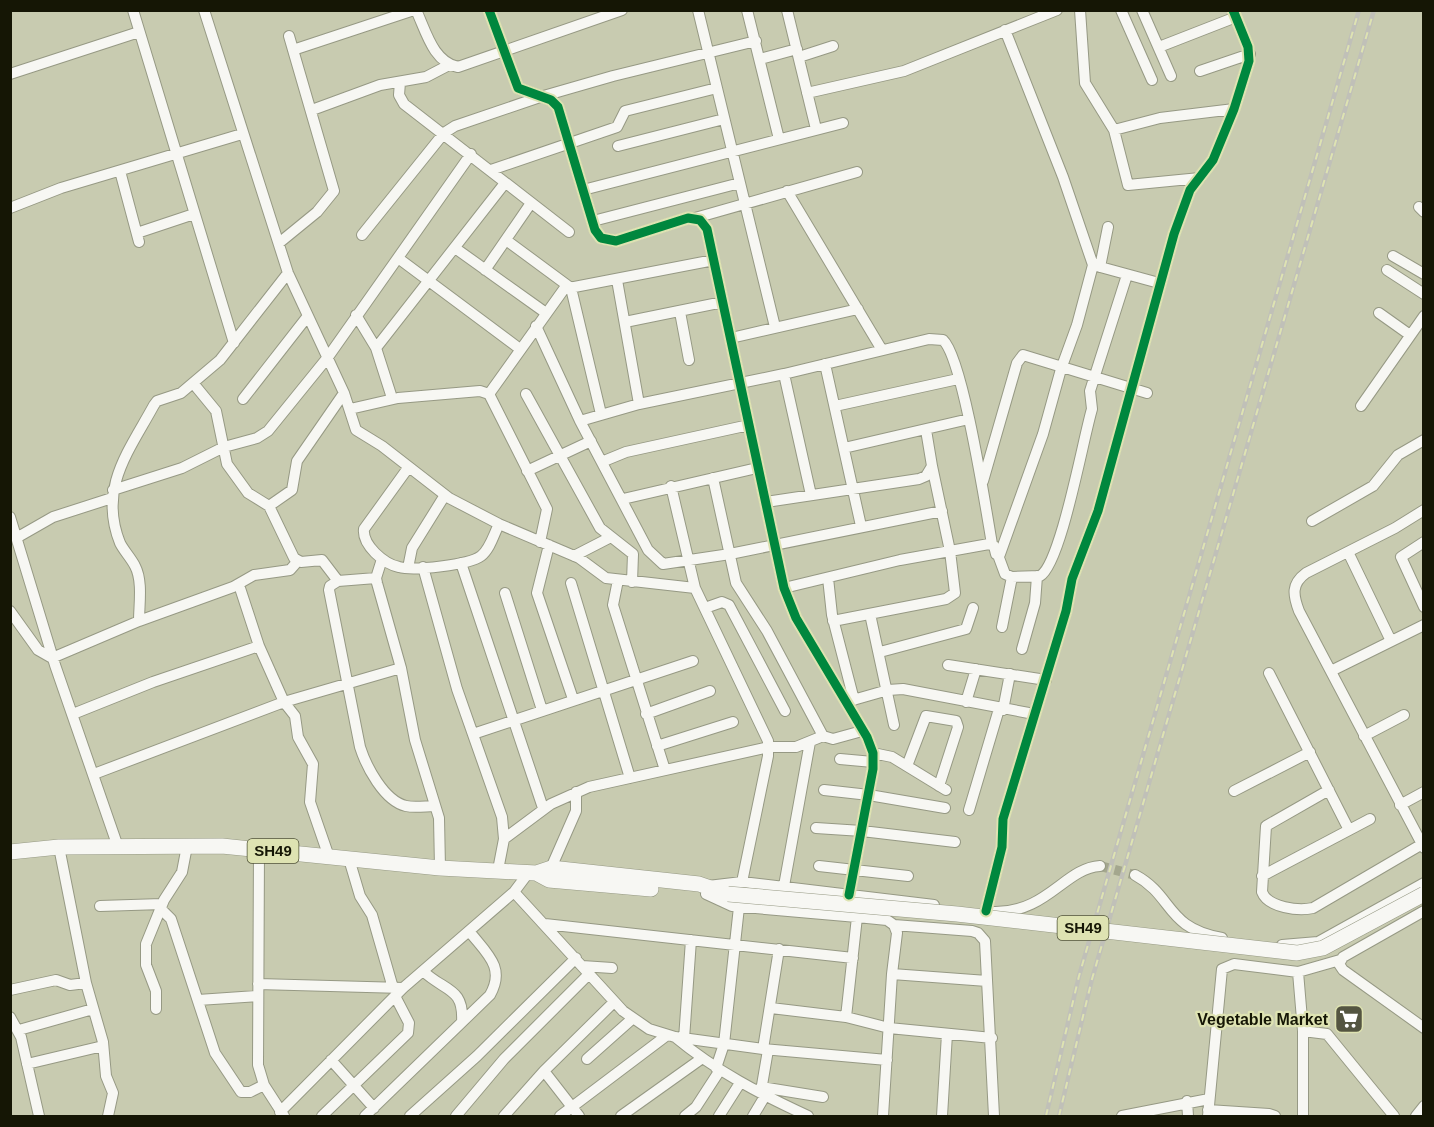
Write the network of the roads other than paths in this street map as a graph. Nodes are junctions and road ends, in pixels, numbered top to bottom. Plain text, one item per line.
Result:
1 (133, 10) edge
2 (415, 10) edge
3 (489, 10) edge
4 (622, 10) edge
5 (698, 10) edge
6 (747, 10) edge
7 (787, 10) edge
8 (1056, 10) edge
9 (1080, 10) edge
10 (1121, 10) edge
11 (1142, 10) edge
12 (208, 12) edge
13 (1234, 14) edge
14 (1005, 30) junction
15 (140, 32) junction
16 (289, 36) dead end
17 (756, 41) junction
18 (833, 46) dead end
19 (1159, 47) junction
20 (293, 51) junction
21 (503, 51) junction
22 (798, 53) junction
23 (709, 54) junction
24 (1250, 54) junction
25 (760, 59) junction
26 (449, 65) junction
27 (1200, 71) dead end
28 (10, 74) edge
29 (1171, 76) dead end
30 (1152, 80) dead end
31 (400, 82) junction
32 (717, 88) junction
33 (807, 93) junction
34 (540, 96) junction
35 (1234, 109) junction
36 (312, 110) junction
37 (724, 119) junction
38 (843, 123) dead end
39 (816, 129) junction
40 (1114, 130) junction
41 (444, 133) junction
42 (242, 134) junction
43 (779, 139) junction
44 (570, 144) junction
45 (618, 146) dead end
46 (732, 151) junction
47 (471, 154) junction
48 (176, 155) junction
49 (491, 170) junction
50 (120, 171) junction
51 (857, 172) dead end
52 (1200, 177) junction
53 (505, 183) junction
54 (740, 183) junction
55 (583, 190) junction
56 (788, 191) junction
57 (531, 203) junction
58 (745, 204) junction
59 (10, 208) edge
60 (194, 214) junction
61 (695, 218) junction
62 (593, 221) junction
63 (1108, 227) dead end
64 (569, 232) dead end
65 (362, 235) dead end
66 (506, 240) junction
67 (279, 243) junction
68 (454, 248) junction
69 (1393, 256) dead end
70 (398, 258) junction
71 (714, 260) junction
72 (1096, 266) junction
73 (485, 270) junction
74 (1387, 270) dead end
75 (288, 273) junction
76 (1424, 273) edge
77 (1127, 275) junction
78 (617, 280) junction
79 (429, 281) junction
80 (1159, 283) junction
81 (571, 288) junction
82 (1424, 294) edge
83 (723, 302) junction
84 (858, 309) junction
85 (680, 312) junction
86 (546, 313) junction
87 (1379, 313) dead end
88 (356, 315) junction
89 (307, 317) junction
90 (625, 322) junction
91 (1422, 323) edge
92 (536, 326) junction
93 (775, 327) junction
94 (1410, 335) junction
95 (731, 338) junction
96 (234, 343) junction
97 (376, 348) junction
98 (520, 350) junction
99 (882, 350) junction
100 (328, 357) junction
101 (689, 360) dead end
102 (825, 364) junction
103 (1061, 369) junction
104 (784, 374) junction
105 (1094, 378) junction
106 (958, 379) junction
107 (740, 382) junction
108 (193, 383) junction
109 (1130, 389) junction
110 (345, 393) junction
111 (1147, 393) dead end
112 (489, 394) junction
113 (526, 394) dead end
114 (243, 399) dead end
115 (392, 399) junction
116 (639, 404) junction
117 (835, 406) junction
118 (1361, 406) dead end
119 (350, 409) junction
120 (601, 414) junction
121 (969, 419) junction
122 (580, 421) junction
123 (749, 425) junction
124 (926, 430) junction
125 (1424, 440) edge
126 (591, 441) junction
127 (224, 447) junction
128 (844, 448) junction
129 (560, 455) junction
130 (603, 461) junction
131 (932, 466) junction
132 (408, 468) junction
133 (757, 468) junction
134 (527, 471) junction
135 (713, 478) junction
136 (981, 485) junction
137 (671, 486) junction
138 (852, 488) junction
139 (112, 494) junction
140 (445, 495) junction
141 (811, 495) junction
142 (623, 499) junction
143 (766, 502) junction
144 (269, 506) junction
145 (1424, 510) edge
146 (942, 511) junction
147 (10, 517) edge
148 (1312, 521) dead end
149 (499, 524) junction
150 (861, 526) junction
151 (18, 537) junction
152 (609, 538) junction
153 (1424, 542) edge
154 (545, 543) junction
155 (992, 544) junction
156 (775, 545) junction
157 (950, 551) junction
158 (1348, 552) junction
159 (730, 554) junction
160 (998, 555) junction
161 (574, 556) junction
162 (382, 559) junction
163 (297, 561) junction
164 (689, 561) junction
165 (461, 563) junction
166 (423, 567) junction
167 (408, 568) junction
168 (1037, 576) junction
169 (1012, 577) junction
170 (376, 578) junction
171 (828, 578) junction
172 (618, 580) junction
173 (338, 581) junction
174 (632, 582) junction
175 (571, 583) dead end
176 (240, 585) junction
177 (695, 588) junction
178 (784, 588) junction
179 (505, 593) dead end
180 (1424, 607) edge
181 (705, 608) junction
182 (973, 608) dead end
183 (10, 611) edge
184 (870, 614) junction
185 (139, 621) junction
186 (833, 621) junction
187 (1424, 625) edge
188 (1002, 627) dead end
189 (1391, 641) junction
190 (259, 646) junction
191 (1022, 649) dead end
192 (880, 652) junction
193 (52, 658) junction
194 (843, 658) junction
195 (693, 661) dead end
196 (823, 664) junction
197 (948, 665) dead end
198 (400, 668) junction
199 (976, 669) junction
200 (1331, 671) junction
201 (1269, 673) dead end
202 (1010, 674) junction
203 (635, 679) junction
204 (1046, 680) junction
205 (348, 681) junction
206 (604, 688) junction
207 (888, 690) junction
208 (710, 692) dead end
209 (573, 699) junction
210 (850, 701) junction
211 (284, 702) junction
212 (966, 702) junction
213 (542, 710) junction
214 (1001, 710) junction
215 (785, 711) dead end
216 (73, 714) junction
217 (646, 714) junction
218 (1034, 714) junction
219 (1404, 715) dead end
220 (513, 719) junction
221 (734, 722) dead end
222 (894, 724) dead end
223 (862, 731) junction
224 (473, 734) junction
225 (823, 735) junction
226 (1364, 736) junction
227 (810, 742) junction
228 (657, 746) junction
229 (769, 747) junction
230 (1310, 752) junction
231 (873, 757) junction
232 (840, 759) dead end
233 (907, 766) junction
234 (665, 770) junction
235 (94, 774) junction
236 (630, 777) junction
237 (824, 790) dead end
238 (1329, 790) junction
239 (1234, 791) dead end
240 (576, 792) junction
241 (1424, 792) edge
242 (869, 795) junction
243 (1400, 805) junction
244 (435, 807) junction
245 (543, 808) junction
246 (945, 808) dead end
247 (969, 810) dead end
248 (1370, 819) dead end
249 (816, 828) dead end
250 (1349, 830) junction
251 (862, 831) junction
252 (504, 838) junction
253 (955, 842) dead end
254 (1423, 845) edge
255 (187, 846) junction
256 (59, 847) junction
257 (118, 847) junction
258 (12, 849) edge
259 (259, 850) junction
260 (329, 857) junction
261 (349, 859) junction
262 (819, 866) dead end
263 (1100, 866) tunnel mouth
264 (440, 868) junction
265 (551, 868) junction
266 (498, 870) junction
267 (854, 870) junction
268 (532, 872) junction
269 (1136, 875) tunnel mouth
270 (908, 876) dead end
271 (1262, 876) junction
272 (742, 882) junction
273 (1424, 883) edge
274 (784, 886) junction
275 (715, 891) junction
276 (514, 892) junction
277 (1424, 894) edge
278 (849, 895) junction
279 (100, 906) dead end
280 (161, 906) junction
281 (739, 907) junction
282 (986, 911) junction
283 (1424, 911) edge
284 (857, 917) junction
285 (545, 924) junction
286 (894, 924) junction
287 (469, 931) junction
288 (691, 940) junction
289 (736, 945) junction
290 (779, 949) junction
291 (853, 958) junction
292 (1340, 960) junction
293 (582, 966) junction
294 (612, 968) dead end
295 (423, 971) junction
296 (1298, 972) junction
297 (892, 974) junction
298 (987, 981) junction
299 (86, 983) junction
300 (258, 984) junction
301 (10, 990) edge
302 (397, 991) junction
303 (258, 996) junction
304 (198, 1000) junction
305 (614, 1002) junction
306 (771, 1008) junction
307 (93, 1009) junction
308 (156, 1009) dead end
309 (10, 1017) edge
310 (846, 1017) junction
311 (632, 1019) junction
312 (462, 1022) junction
313 (889, 1028) junction
314 (1424, 1028) edge
315 (19, 1030) junction
316 (1303, 1030) junction
317 (947, 1034) junction
318 (675, 1037) junction
319 (992, 1038) junction
320 (724, 1044) junction
321 (104, 1046) junction
322 (766, 1050) junction
323 (586, 1059) dead end
324 (701, 1059) junction
325 (331, 1060) junction
326 (887, 1060) junction
327 (27, 1065) junction
328 (718, 1069) junction
329 (544, 1071) junction
330 (740, 1083) junction
331 (264, 1085) junction
332 (355, 1087) junction
333 (762, 1092) junction
334 (823, 1097) dead end
335 (1187, 1101) junction
336 (572, 1106) junction
337 (1424, 1106) edge
338 (374, 1108) junction
339 (1208, 1108) edge
340 (281, 1112) edge
341 (1159, 1113) edge
342 (1242, 1114) edge
343 (39, 1116) edge
344 (108, 1116) edge
345 (268, 1116) edge
346 (322, 1116) edge
347 (365, 1116) edge
348 (410, 1116) edge
349 (456, 1116) edge
350 (504, 1116) edge
351 (560, 1116) edge
352 (579, 1116) edge
353 (621, 1116) edge
354 (685, 1116) edge
355 (719, 1116) edge
356 (753, 1116) edge
357 (808, 1116) edge
358 (883, 1116) edge
359 (942, 1116) edge
360 (994, 1116) edge
361 (1122, 1116) edge
362 (1188, 1116) edge
363 (1275, 1116) edge
364 (1303, 1116) edge
365 (1394, 1116) edge
366 (1416, 1116) edge

1 - 15 street
2 - 20 street
2 - 26 street
3 - 21 street
4 - 21 street
5 - 23 street
6 - 17 street
7 - 22 street
8 - 14 street
9 - 40 street
10 - 30 street
11 - 19 street
12 - 42 street
13 - 19 street
13 - 24 street
14 - 33 street
14 - 72 street
15 - 28 street
15 - 48 street
16 - 20 street
17 - 23 street
17 - 25 street
18 - 22 street
19 - 29 street
20 - 36 street
21 - 26 street
21 - 34 street
22 - 25 street
22 - 33 street
23 - 32 street
23 - 34 street
24 - 27 street
24 - 35 street
25 - 43 street
26 - 31 street
31 - 36 street
31 - 41 street
32 - 37 street
32 - 44 street
33 - 39 street
34 - 41 street
34 - 44 street
35 - 40 street
35 - 52 street
36 - 67 street
37 - 45 street
37 - 46 street
38 - 39 street
39 - 43 street
40 - 52 street
41 - 47 street
41 - 65 street
42 - 48 street
42 - 67 street
43 - 46 street
44 - 49 street
44 - 55 street
46 - 54 street
46 - 55 street
47 - 49 street
47 - 70 street
48 - 50 street
48 - 60 street
49 - 53 street
50 - 59 street
50 - 60 street
51 - 56 street
52 - 80 street
53 - 57 street
53 - 68 street
54 - 58 street
54 - 62 street
55 - 62 street
56 - 58 street
56 - 84 street
57 - 64 street
57 - 66 street
58 - 61 street
58 - 93 street
60 - 96 street
61 - 62 street
61 - 71 street
63 - 72 street
66 - 73 street
66 - 81 street
67 - 75 street
68 - 73 street
68 - 79 street
69 - 76 street
70 - 79 street
70 - 88 street
71 - 78 street
71 - 83 street
72 - 77 street
72 - 103 street
73 - 86 street
74 - 82 street
75 - 89 street
75 - 96 street
77 - 80 street
77 - 105 street
78 - 81 street
78 - 90 street
79 - 97 street
79 - 98 street
80 - 109 street
81 - 86 street
81 - 120 street
83 - 85 street
83 - 95 street
84 - 93 street
84 - 99 street
85 - 90 street
85 - 101 street
86 - 92 street
87 - 94 street
88 - 97 street
88 - 100 street
89 - 100 street
89 - 114 street
90 - 116 street
91 - 94 street
92 - 98 street
92 - 122 street
93 - 95 street
94 - 118 street
95 - 107 street
96 - 108 street
97 - 115 street
98 - 112 street
99 - 102 street
99 - 106 street
100 - 110 street
100 - 127 street
102 - 104 street
102 - 117 street
103 - 105 street
103 - 136 street
103 - 160 street
104 - 107 street
104 - 141 street
105 - 109 street
105 - 168 street
106 - 117 street
106 - 121 street
107 - 116 street
107 - 123 street
108 - 127 street
108 - 139 street
109 - 111 street
109 - 204 street
110 - 119 street
110 - 144 street
112 - 115 street
112 - 134 street
113 - 129 street
115 - 119 street
116 - 120 street
117 - 128 street
119 - 132 street
120 - 122 street
121 - 124 street
121 - 136 street
122 - 126 street
123 - 130 street
123 - 133 street
124 - 128 street
124 - 131 street
125 - 148 street
126 - 129 street
126 - 130 street
127 - 139 street
127 - 144 street
128 - 138 street
129 - 134 street
129 - 152 street
130 - 142 street
131 - 138 street
131 - 146 street
132 - 140 street
132 - 162 street
133 - 135 street
133 - 143 street
134 - 154 street
135 - 137 street
135 - 159 street
136 - 155 street
137 - 142 street
137 - 164 street
138 - 141 street
138 - 150 street
139 - 151 street
139 - 185 street
140 - 149 street
140 - 167 street
141 - 143 street
142 - 164 street
143 - 156 street
144 - 163 street
145 - 158 street
146 - 150 street
146 - 157 street
147 - 151 street
149 - 154 street
149 - 165 street
150 - 156 street
151 - 193 street
152 - 161 street
152 - 174 street
153 - 180 street
154 - 161 street
154 - 209 street
155 - 157 street
155 - 160 street
156 - 159 street
156 - 178 street
157 - 171 street
157 - 184 street
158 - 189 street
158 - 200 street
159 - 164 street
159 - 225 street
160 - 169 street
161 - 172 street
162 - 167 street
162 - 170 street
163 - 173 street
163 - 176 street
164 - 177 street
165 - 166 street
165 - 220 street
166 - 167 street
166 - 224 street
168 - 169 street
168 - 191 street
169 - 188 street
170 - 173 street
170 - 198 street
171 - 178 street
171 - 186 street
172 - 174 street
172 - 203 street
173 - 205 street
174 - 177 street
175 - 206 street
176 - 185 street
176 - 190 street
177 - 181 street
178 - 196 street
179 - 213 street
181 - 215 street
181 - 229 street
182 - 192 street
183 - 193 street
184 - 186 street
184 - 192 street
185 - 193 street
186 - 194 street
187 - 189 street
189 - 200 street
190 - 211 street
190 - 216 street
192 - 207 street
193 - 216 street
194 - 196 street
194 - 210 street
195 - 203 street
196 - 210 street
197 - 199 street
198 - 205 street
198 - 244 street
199 - 202 street
199 - 212 street
200 - 226 street
201 - 230 street
202 - 204 street
202 - 214 street
203 - 206 street
203 - 217 street
204 - 218 street
205 - 211 street
205 - 244 street
206 - 209 street
206 - 236 street
207 - 210 street
207 - 212 street
207 - 222 street
208 - 217 street
209 - 213 street
210 - 223 street
211 - 235 street
211 - 260 street
212 - 214 street
213 - 220 street
214 - 218 street
214 - 247 street
216 - 235 street
217 - 228 street
218 - 282 street
219 - 226 street
220 - 224 street
220 - 245 street
221 - 228 street
223 - 225 street
223 - 231 street
224 - 252 street
225 - 227 street
226 - 243 street
227 - 229 street
227 - 274 street
228 - 234 street
229 - 234 street
229 - 272 street
230 - 238 street
230 - 239 street
231 - 232 street
231 - 233 street
231 - 242 street
233 - 233 street
234 - 236 street
235 - 257 street
236 - 240 street
237 - 242 street
238 - 250 street
238 - 271 street
240 - 245 street
240 - 265 street
241 - 243 street
242 - 246 street
242 - 251 street
243 - 254 street
244 - 264 street
245 - 252 street
248 - 250 street
249 - 251 street
250 - 271 street
251 - 253 street
251 - 267 street
252 - 266 street
254 - 271 street
255 - 257 main road, SH49
255 - 259 main road, SH49
255 - 280 street
256 - 257 main road, SH49
256 - 258 main road, SH49
256 - 299 street
259 - 260 main road, SH49
259 - 300 street
260 - 261 main road, SH49
261 - 264 main road, SH49
261 - 302 street
262 - 267 street
263 - 282 street
264 - 266 main road, SH49
265 - 268 main road, SH49
265 - 275 main road, SH49
266 - 268 main road, SH49
267 - 270 street
267 - 278 street
268 - 275 main road, SH49
268 - 276 street
269 - 273 street
272 - 274 street
272 - 275 street
274 - 278 street
275 - 277 main road, SH49, bridge
275 - 281 street
276 - 285 street
276 - 287 street
278 - 282 street
279 - 280 street
280 - 304 street
280 - 308 street
281 - 284 street
281 - 289 street
283 - 292 street
284 - 286 street
284 - 291 street
285 - 288 street
285 - 293 street
286 - 297 street
286 - 298 street
287 - 295 street
287 - 312 street
288 - 289 street
288 - 318 street
289 - 290 street
289 - 320 street
290 - 291 street
290 - 306 street
291 - 310 street
292 - 296 street
292 - 314 street
293 - 294 street
293 - 305 street
293 - 348 street
293 - 349 street
295 - 302 street
295 - 312 street
296 - 316 street
296 - 339 street
297 - 298 street
297 - 313 street
298 - 319 street
299 - 301 street
299 - 307 street
300 - 302 street
300 - 303 street
302 - 325 street
302 - 332 street
303 - 304 street
303 - 331 street
304 - 331 street
305 - 311 street
305 - 329 street
306 - 310 street
306 - 322 street
307 - 315 street
307 - 321 street
309 - 315 street
310 - 313 street
311 - 318 street
311 - 323 street
312 - 338 street
313 - 317 street
313 - 326 street
315 - 327 street
316 - 364 street
316 - 365 street
317 - 319 street
317 - 359 street
318 - 320 street
318 - 324 street
318 - 336 street
319 - 360 street
320 - 322 street
320 - 328 street
321 - 327 street
321 - 344 street
322 - 326 street
322 - 333 street
324 - 328 street
324 - 353 street
325 - 332 street
325 - 340 street
326 - 358 street
327 - 343 street
328 - 330 street
328 - 354 street
329 - 336 street
329 - 350 street
330 - 333 street
330 - 355 street
331 - 340 street
332 - 338 street
332 - 346 street
333 - 334 street
333 - 356 street
333 - 357 street
335 - 339 street
335 - 341 street
335 - 362 street
336 - 351 street
336 - 352 street
337 - 366 street
338 - 347 street
339 - 342 street
340 - 345 street
341 - 361 street
342 - 363 street

